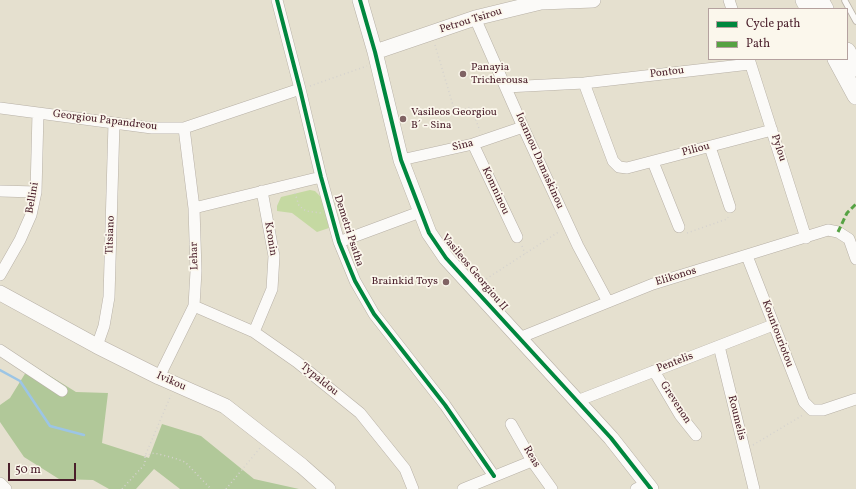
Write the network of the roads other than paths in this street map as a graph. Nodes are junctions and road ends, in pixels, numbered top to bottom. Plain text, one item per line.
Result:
1 (277, 0) edge
2 (360, 0) edge
3 (593, 0) edge
4 (845, 1) dead end
5 (475, 18) junction
6 (856, 21) edge
7 (375, 52) junction
8 (848, 53) edge
9 (837, 60) edge
10 (750, 61) edge
11 (856, 68) edge
12 (584, 83) junction
13 (506, 87) junction
14 (300, 89) junction
15 (856, 96) edge
16 (0, 108) edge
17 (38, 113) junction
18 (114, 123) junction
19 (523, 127) junction
20 (184, 128) junction
21 (772, 130) junction
22 (478, 142) junction
23 (710, 147) junction
24 (402, 160) junction
25 (652, 162) junction
26 (321, 177) junction
27 (262, 190) junction
28 (0, 191) edge
29 (36, 192) junction
30 (194, 208) junction
31 (730, 208) road end
32 (420, 212) junction
33 (678, 227) road end
34 (517, 237) dead end
35 (806, 238) junction
36 (339, 242) junction
37 (746, 256) junction
38 (856, 259) edge
39 (0, 275) edge
40 (0, 293) edge
41 (608, 302) junction
42 (194, 306) junction
43 (773, 325) junction
44 (254, 332) junction
45 (518, 338) junction
46 (97, 346) junction
47 (718, 346) junction
48 (0, 350) edge
49 (654, 371) junction
50 (159, 377) junction
51 (62, 391) dead end
52 (856, 399) edge
53 (577, 401) junction
54 (511, 424) dead end
55 (696, 435) dead end
56 (532, 461) junction
57 (494, 476) junction
58 (0, 483) edge
59 (645, 487) edge
60 (466, 488) edge
61 (6, 489) edge
62 (328, 489) edge
63 (413, 489) edge
64 (552, 489) edge
65 (754, 489) edge

1 - 14 street, Demetri Psatha
2 - 7 street, Vasileos Georgiou II
3 - 5 street, Petrou Tsirou
4 - 6 lane
5 - 7 street, Petrou Tsirou
5 - 13 street, Ioannou Damaskinou
7 - 24 street, Vasileos Georgiou II
8 - 11 main road
9 - 15 main road
10 - 12 street, Pontou
10 - 21 street, Pylou
12 - 13 street, Pontou
12 - 25 street, Piliou
13 - 19 street, Ioannou Damaskinou
14 - 20 street, Georgiou Papandreou
14 - 26 street, Demetri Psatha
16 - 17 street, Georgiou Papandreou
17 - 18 street, Georgiou Papandreou
17 - 29 street, Bellini
18 - 20 street, Georgiou Papandreou
18 - 46 street, Titsiano
19 - 22 street, Sina
19 - 41 street, Ioannou Damaskinou
20 - 30 street, Lehar
21 - 23 street, Piliou
21 - 35 street, Pylou
22 - 24 street, Sina
22 - 34 street, Komninou
23 - 25 street, Piliou
23 - 31 street
24 - 32 street, Vasileos Georgiou II
25 - 33 street
26 - 27 street
26 - 36 street, Demetri Psatha
27 - 30 street
27 - 44 street, Kronin
28 - 29 street
29 - 39 street, Bellini
30 - 42 street, Lehar
32 - 36 street
32 - 45 street, Vasileos Georgiou II
35 - 37 street, Elikonos
35 - 38 street, Elikonos
36 - 57 street, Demetri Psatha
37 - 41 street, Elikonos
37 - 43 street, Kountouriotou
40 - 46 street, Ivikou
41 - 45 street, Elikonos
42 - 44 street, Typaldou
42 - 50 street, Lehar
43 - 47 street, Pentelis
43 - 52 street, Kountouriotou
44 - 63 street, Typaldou
45 - 53 street, Vasileos Georgiou II
46 - 50 street, Ivikou
47 - 49 street, Pentelis
47 - 65 street, Roumelis
48 - 51 street
49 - 53 street, Pentelis
49 - 55 street, Grevenon
50 - 62 street, Ivikou
53 - 59 street, Vasileos Georgiou II
54 - 56 street, Reas
56 - 57 street
56 - 64 street, Reas
57 - 60 street
58 - 61 street

